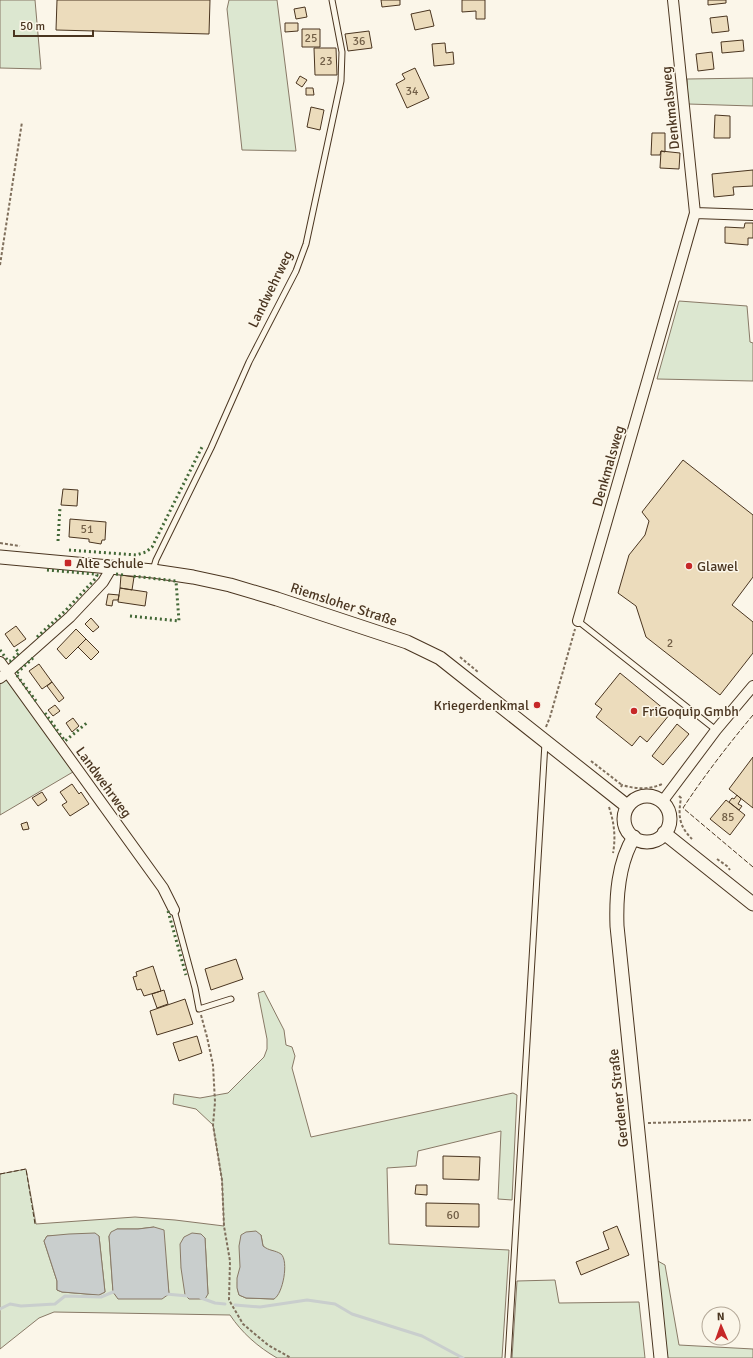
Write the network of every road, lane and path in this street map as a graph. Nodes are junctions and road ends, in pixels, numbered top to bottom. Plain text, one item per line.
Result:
1 (332, 0) edge
2 (673, 0) edge
3 (22, 122) dead end
4 (695, 213) junction
5 (753, 215) edge
6 (0, 265) edge
7 (0, 557) edge
8 (112, 567) junction
9 (153, 571) junction
10 (578, 621) junction
11 (0, 662) edge
12 (4, 675) edge
13 (753, 686) edge
14 (546, 727) dead end
15 (716, 730) junction
16 (545, 740) junction
17 (672, 790) junction
18 (614, 796) junction
19 (662, 802) junction
20 (627, 806) junction
21 (664, 833) junction
22 (634, 837) junction
23 (695, 842) dead end
24 (612, 855) dead end
25 (716, 858) dead end
26 (733, 874) dead end
27 (753, 904) edge
28 (174, 910) joint
29 (231, 999) dead end
30 (199, 1009) junction
31 (753, 1120) edge
32 (636, 1124) junction
33 (291, 1358) edge
34 (508, 1358) edge
35 (661, 1358) edge

1 - 9 lane, Landwehrweg
2 - 4 street, Denkmalsweg
3 - 6 path
4 - 5 street
4 - 10 street, Denkmalsweg
7 - 8 main road, Riemsloher Straße
8 - 9 main road, Riemsloher Straße
8 - 12 street
9 - 16 main road, Riemsloher Straße
10 - 14 path
10 - 15 lane
11 - 12 street, Landwehrweg
12 - 28 street, Landwehrweg
13 - 15 street
15 - 17 street
16 - 18 main road, Riemsloher Straße
16 - 34 lane
17 - 18 path
17 - 19 street
17 - 23 path
18 - 20 main road, Riemsloher Straße
18 - 24 path
19 - 20 main road
19 - 21 main road
20 - 22 main road
21 - 22 main road
21 - 27 main road
22 - 32 main road, Gerdener Straße
25 - 26 path
28 - 30 lane
29 - 30 lane
30 - 33 path
31 - 32 path
32 - 35 main road, Gerdener Straße

